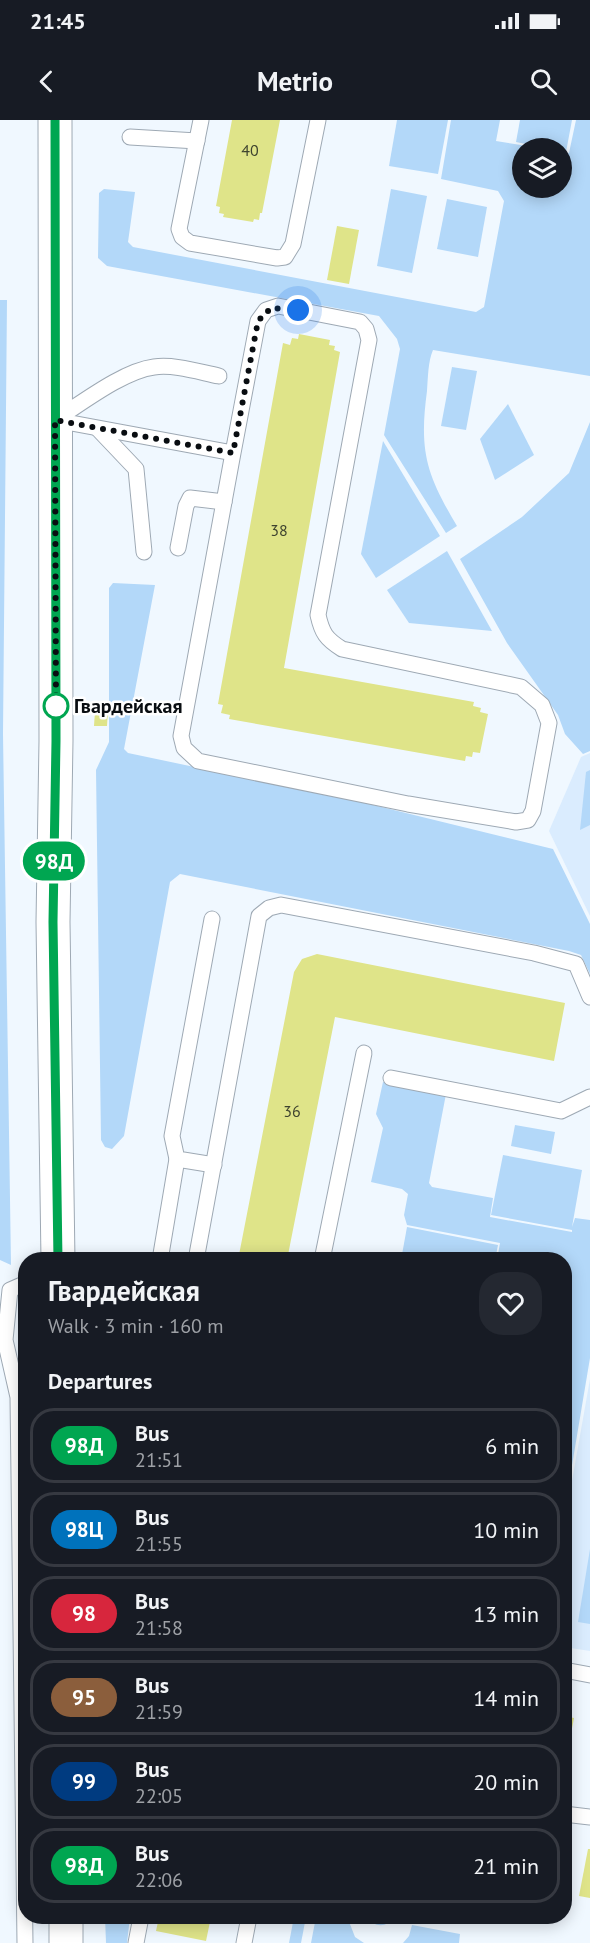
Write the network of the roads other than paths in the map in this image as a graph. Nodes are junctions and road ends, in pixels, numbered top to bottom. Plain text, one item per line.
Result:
1 (55, 120) edge
2 (201, 120) edge
3 (318, 120) edge
4 (130, 137) dead end
5 (197, 141) junction
6 (219, 376) dead end
7 (55, 420) junction
8 (98, 429) junction
9 (233, 453) junction
10 (224, 502) junction
11 (178, 548) dead end
12 (144, 552) dead end
13 (212, 919) dead end
14 (590, 997) edge
15 (364, 1053) dead end
16 (391, 1078) dead end
17 (590, 1097) edge
18 (177, 1159) junction
19 (214, 1165) junction
20 (58, 1252) edge
21 (161, 1252) edge
22 (198, 1252) edge
23 (324, 1252) edge
24 (18, 1286) edge
25 (18, 1398) edge
26 (572, 1672) edge
27 (590, 1675) edge
28 (572, 1815) edge
29 (590, 1817) edge
30 (25, 1924) edge
31 (66, 1924) edge
32 (140, 1924) edge
33 (248, 1924) edge
34 (25, 1943) edge
35 (66, 1943) edge
36 (136, 1943) edge
37 (244, 1943) edge

1 - 7 main road
2 - 5 lane
3 - 5 lane
4 - 5 lane
6 - 7 lane
7 - 8 lane
7 - 20 main road
8 - 9 lane
8 - 12 lane
9 - 10 lane
9 - 10 lane
10 - 11 lane
13 - 18 lane
14 - 19 lane
15 - 23 lane
16 - 17 lane
18 - 19 lane
18 - 21 lane
19 - 22 lane
24 - 25 lane
26 - 27 lane
28 - 29 lane
30 - 34 lane
31 - 35 main road
32 - 36 lane
33 - 37 lane

